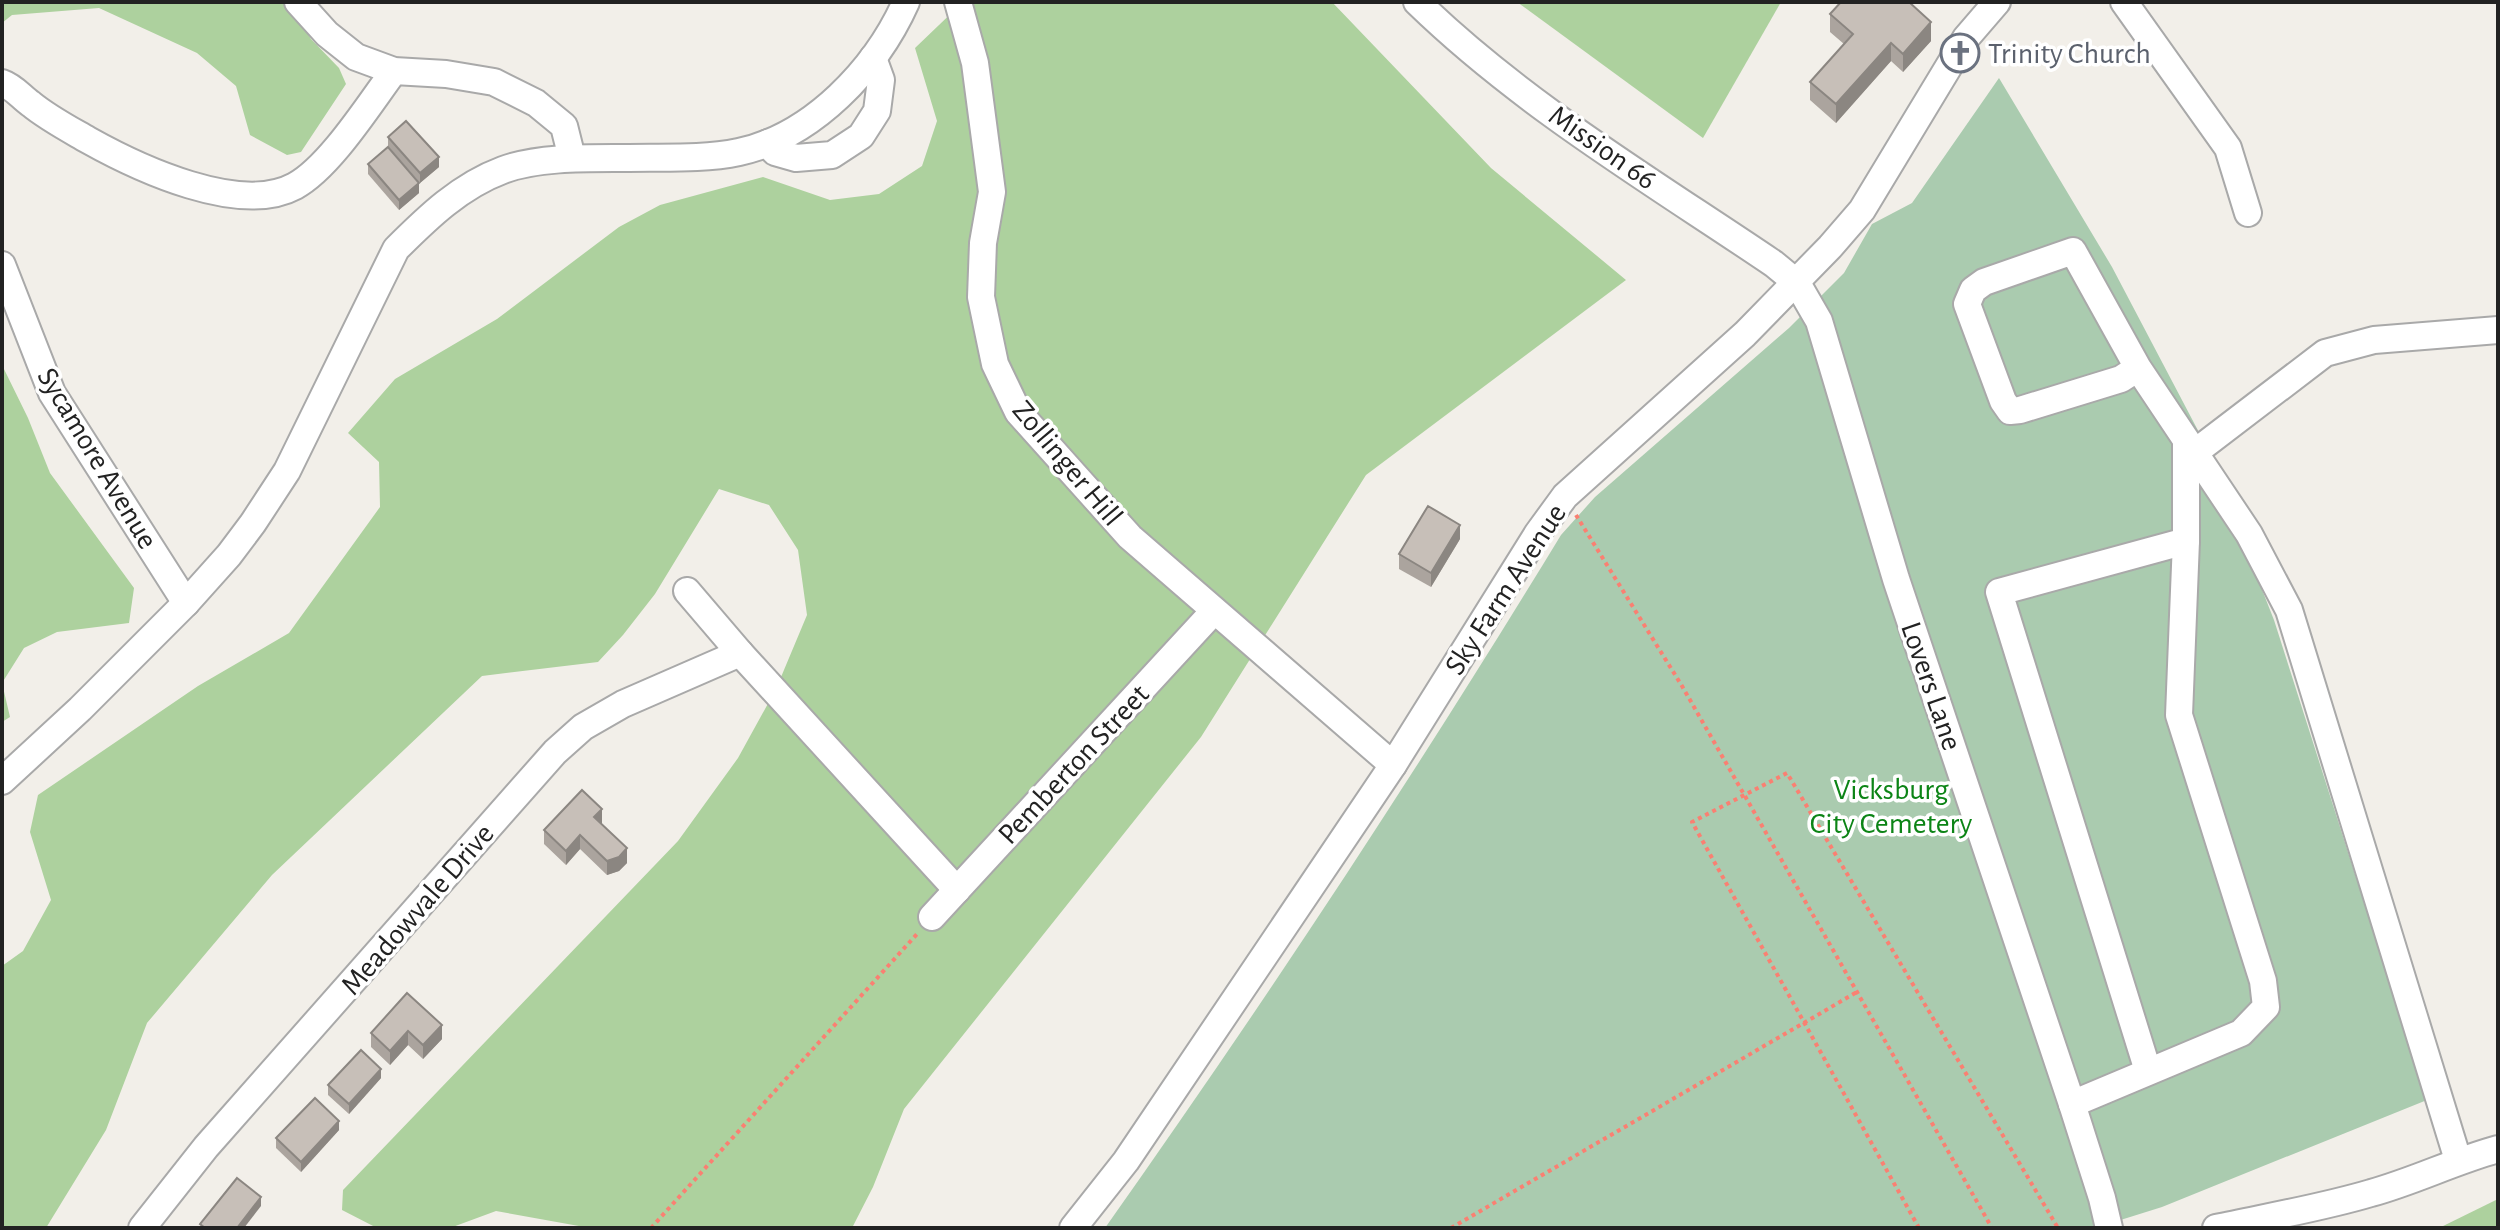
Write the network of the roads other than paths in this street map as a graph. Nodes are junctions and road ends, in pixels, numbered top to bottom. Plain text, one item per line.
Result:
1 (298, 2) edge
2 (906, 2) edge
3 (958, 2) edge
4 (1417, 2) edge
5 (1997, 2) edge
6 (2124, 2) edge
7 (873, 58) junction
8 (394, 71) junction
9 (2, 83) edge
10 (768, 143) junction
11 (572, 158) junction
12 (2248, 213) dead end
13 (2, 265) edge
14 (1797, 283) junction
15 (2498, 330) edge
16 (2138, 368) junction
17 (2190, 448) junction
18 (2186, 541) junction
19 (687, 591) dead end
20 (186, 603) junction
21 (1214, 611) junction
22 (740, 653) junction
23 (1393, 765) junction
24 (2, 781) edge
25 (957, 890) junction
26 (932, 917) road end
27 (2148, 1071) junction
28 (2072, 1104) junction
29 (2498, 1149) edge
30 (2458, 1160) junction
31 (142, 1228) edge
32 (1073, 1228) edge
33 (2109, 1228) edge
34 (2216, 1228) edge

1 - 8 street
2 - 7 street
3 - 21 street, Zollinger Hill
4 - 14 street, Mission 66
5 - 14 street, Sky Farm Avenue
6 - 12 street
7 - 10 street
7 - 10 street
8 - 9 street
8 - 11 street
10 - 11 street
11 - 20 street
13 - 20 street, Sycamore Avenue
14 - 23 street, Sky Farm Avenue
14 - 28 street, Lovers Lane
15 - 17 street
16 - 16 street
16 - 17 street
17 - 18 street
17 - 30 street
18 - 27 street
18 - 27 street
19 - 22 street
20 - 24 street
21 - 23 street, Zollinger Hill
21 - 25 street, Pemberton Street
22 - 25 street
22 - 31 street, Meadowvale Drive
23 - 32 street, Sky Farm Avenue
25 - 26 street, Pemberton Street
27 - 28 street
28 - 33 street, Lovers Lane
29 - 30 street
30 - 34 street

